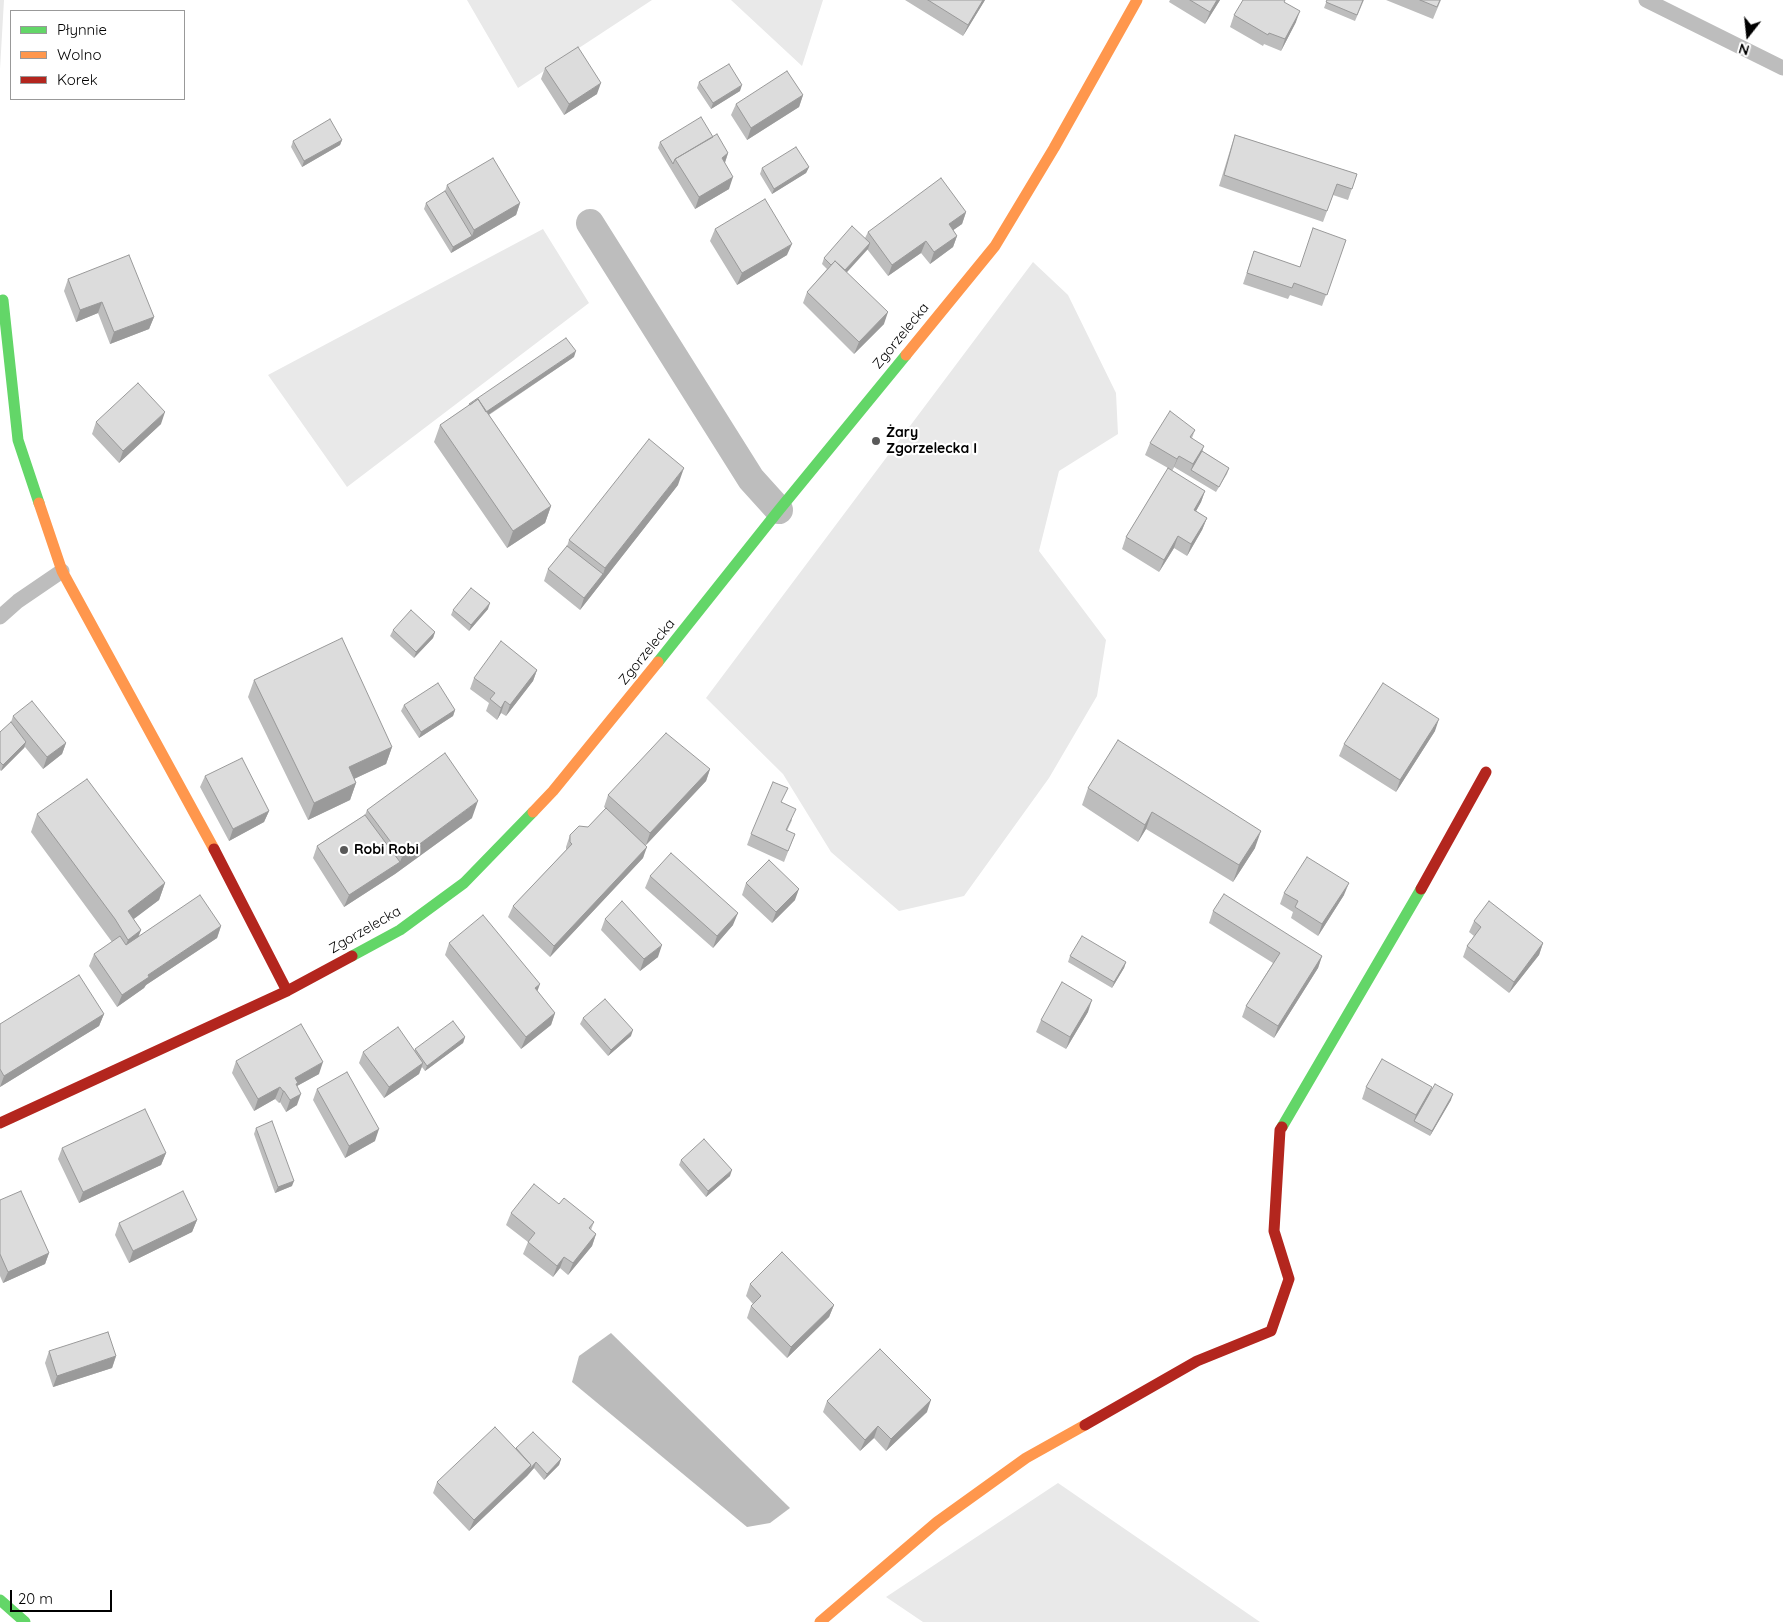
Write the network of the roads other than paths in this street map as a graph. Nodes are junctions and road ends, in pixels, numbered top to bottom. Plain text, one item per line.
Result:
1 (1137, 0) edge
2 (1646, 0) edge
3 (1783, 68) edge
4 (590, 223) dead end
5 (3, 300) dead end
6 (779, 510) junction
7 (62, 571) junction
8 (0, 617) edge
9 (1486, 772) dead end
10 (287, 991) junction
11 (0, 1122) edge
12 (0, 1600) edge
13 (25, 1622) edge
14 (820, 1622) edge

1 - 6 street, Zgorzelecka
2 - 3 lane
4 - 6 street
5 - 7 street
6 - 10 street, Zgorzelecka
7 - 8 lane
7 - 10 street
9 - 14 street
10 - 11 street, Zgorzelecka
12 - 13 street

